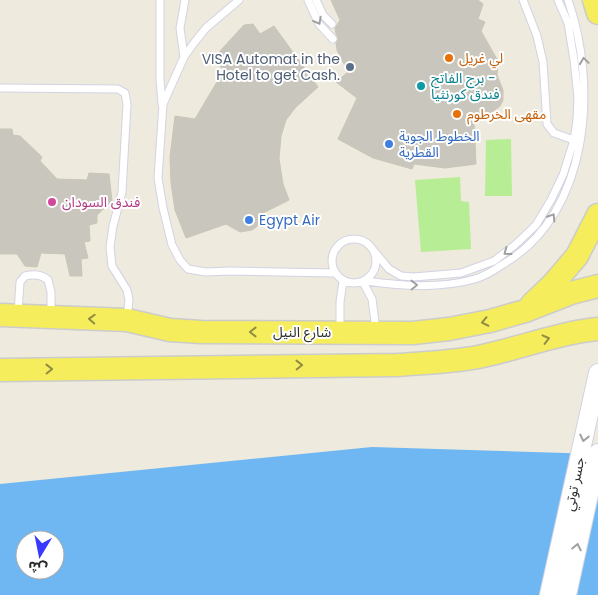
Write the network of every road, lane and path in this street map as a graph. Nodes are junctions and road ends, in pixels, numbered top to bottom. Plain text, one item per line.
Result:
1 (160, 0) edge
2 (185, 0) edge
3 (239, 0) edge
4 (308, 0) edge
5 (316, 0) edge
6 (523, 0) edge
7 (558, 0) edge
8 (568, 0) edge
9 (594, 0) edge
10 (598, 13) edge
11 (332, 24) dead end
12 (333, 39) dead end
13 (184, 57) junction
14 (0, 88) edge
15 (162, 104) junction
16 (574, 140) junction
17 (598, 216) edge
18 (374, 251) junction
19 (335, 273) junction
20 (343, 281) junction
21 (364, 282) junction
22 (598, 286) edge
23 (524, 311) junction
24 (9, 315) edge
25 (51, 317) junction
26 (127, 320) junction
27 (598, 329) edge
28 (340, 332) junction
29 (376, 333) junction
30 (0, 370) edge
31 (598, 373) edge
32 (598, 453) edge
33 (549, 595) edge
34 (567, 595) edge

1 - 15 lane
2 - 13 lane
3 - 13 lane
4 -> 12 lane
5 - 11 lane
6 - 16 lane
7 - 16 lane
21 -> 8 lane
9 - 10 main road
13 - 15 lane
14 - 26 lane
15 - 19 lane
16 -> 18 lane
17 - 23 main road
18 - 19 lane
18 - 21 lane
19 - 20 lane
20 - 21 lane
20 - 28 lane
21 - 29 lane
22 - 23 main road, شارع النيل
23 -> 29 main road, شارع النيل
24 - 25 main road, شارع النيل
24 - 25 lane
26 -> 25 main road, شارع النيل
28 -> 26 main road, شارع النيل
30 -> 27 main road
28 - 29 main road, شارع النيل
31 -> 33 street, جسر توتي
34 -> 32 street, جسر توتي

